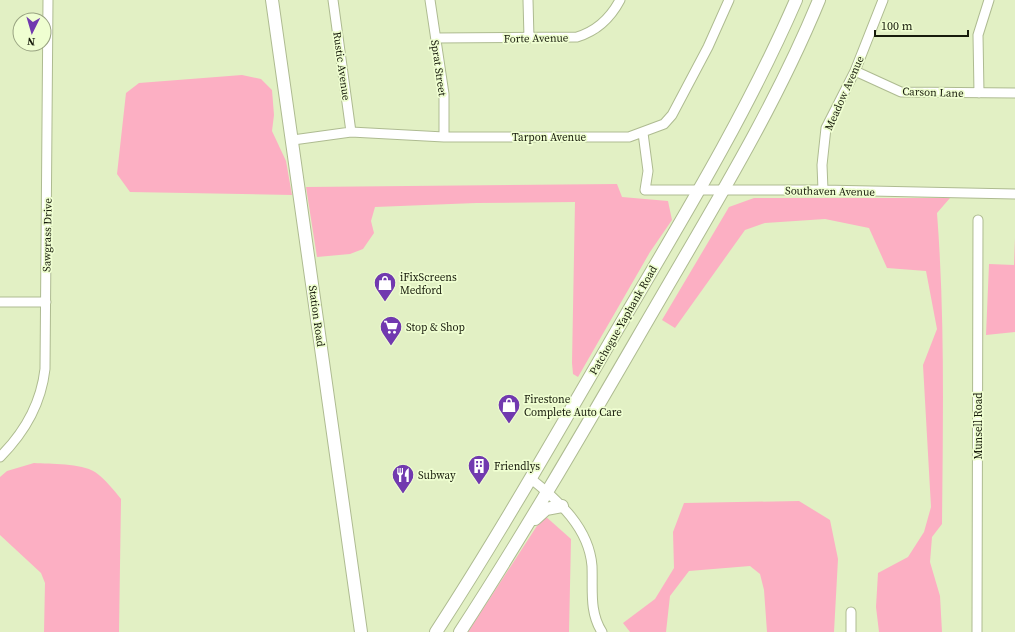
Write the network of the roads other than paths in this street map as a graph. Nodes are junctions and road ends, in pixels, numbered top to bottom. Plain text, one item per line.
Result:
1 (48, 0) edge
2 (272, 0) edge
3 (333, 0) edge
4 (430, 0) edge
5 (528, 0) edge
6 (620, 0) edge
7 (729, 0) edge
8 (796, 0) edge
9 (819, 0) edge
10 (883, 0) edge
11 (989, 0) edge
12 (436, 38) junction
13 (529, 38) junction
14 (855, 71) junction
15 (979, 93) junction
16 (1015, 93) edge
17 (351, 132) junction
18 (643, 133) junction
19 (444, 137) junction
20 (293, 140) junction
21 (823, 190) junction
22 (698, 191) junction
23 (723, 191) junction
24 (1015, 194) edge
25 (978, 220) dead end
26 (0, 302) edge
27 (46, 302) junction
28 (0, 457) edge
29 (530, 478) junction
30 (547, 492) junction
31 (562, 506) junction
32 (518, 539) junction
33 (851, 612) dead end
34 (361, 632) edge
35 (436, 632) edge
36 (460, 632) edge
37 (602, 632) edge
38 (851, 632) edge
39 (977, 632) edge

1 - 27 street, Sawgrass Drive
2 - 20 main road, Station Road
3 - 17 street, Rustic Avenue
4 - 12 street, Sprat Street
5 - 13 street
6 - 13 street, Forte Avenue
7 - 18 street, Tarpon Avenue
8 - 22 main road, Patchogue-Yaphank Road
9 - 23 main road, Patchogue-Yaphank Road
10 - 14 street, Meadow Avenue
11 - 15 street
12 - 13 street, Forte Avenue
12 - 19 street, Sprat Street
14 - 15 street, Carson Lane
14 - 21 street, Meadow Avenue
15 - 16 street, Carson Lane
17 - 19 street, Tarpon Avenue
17 - 20 street, Tarpon Avenue
18 - 19 street, Tarpon Avenue
18 - 22 street, Southaven Avenue
20 - 34 main road, Station Road
21 - 23 street, Southaven Avenue
21 - 24 street, Southaven Avenue
22 - 23 street, Southaven Avenue
22 - 29 main road, Patchogue-Yaphank Road
23 - 30 main road, Patchogue-Yaphank Road
25 - 39 street, Munsell Road
26 - 27 street
27 - 28 street, Sawgrass Drive
29 - 30 street
29 - 35 main road, Patchogue-Yaphank Road
30 - 31 street
30 - 32 main road, Patchogue-Yaphank Road
31 - 32 main road
31 - 37 street
32 - 36 main road, Patchogue-Yaphank Road
33 - 38 street

